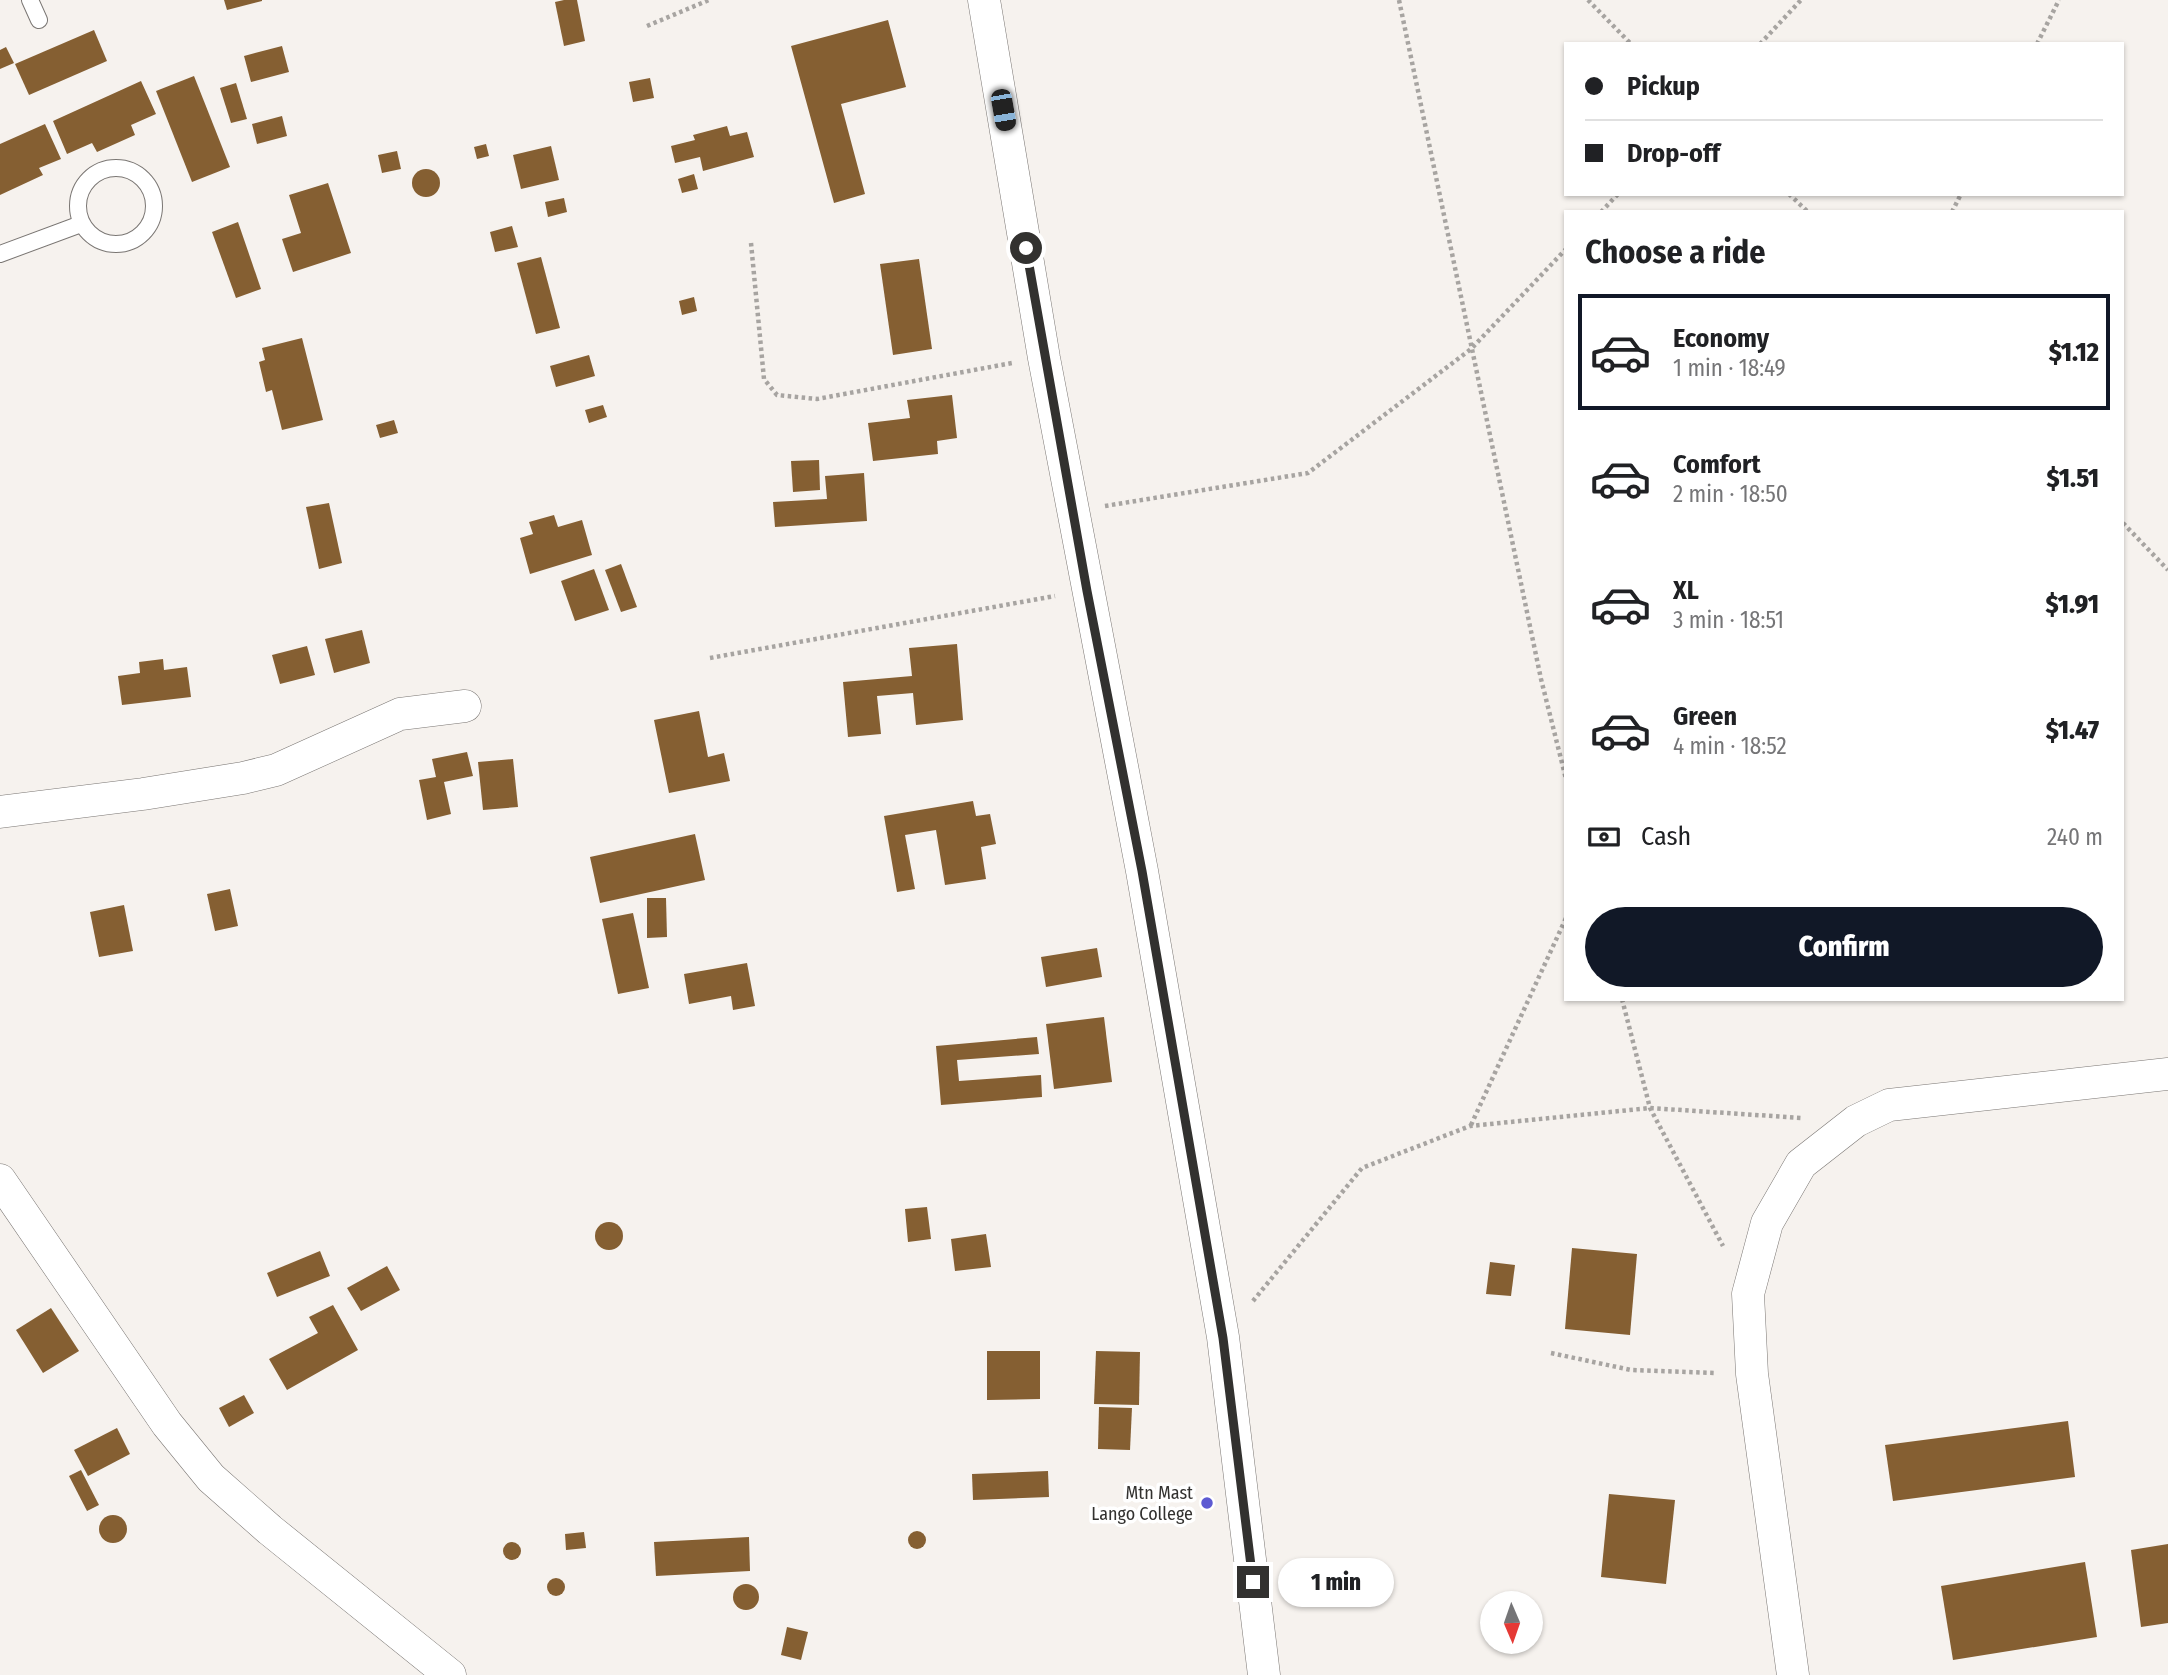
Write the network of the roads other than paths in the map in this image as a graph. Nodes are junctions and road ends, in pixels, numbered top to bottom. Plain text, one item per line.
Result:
1 (30, 0) edge
2 (985, 0) edge
3 (38, 20) dead end
4 (80, 224) junction
5 (0, 254) edge
6 (465, 706) dead end
7 (0, 813) edge
8 (2168, 1074) edge
9 (0, 1180) edge
10 (450, 1675) edge
11 (1264, 1675) edge
12 (1793, 1675) edge

1 - 3 lane
2 - 11 street
4 - 4 lane
4 - 5 lane
6 - 7 street
8 - 12 street
9 - 10 street

